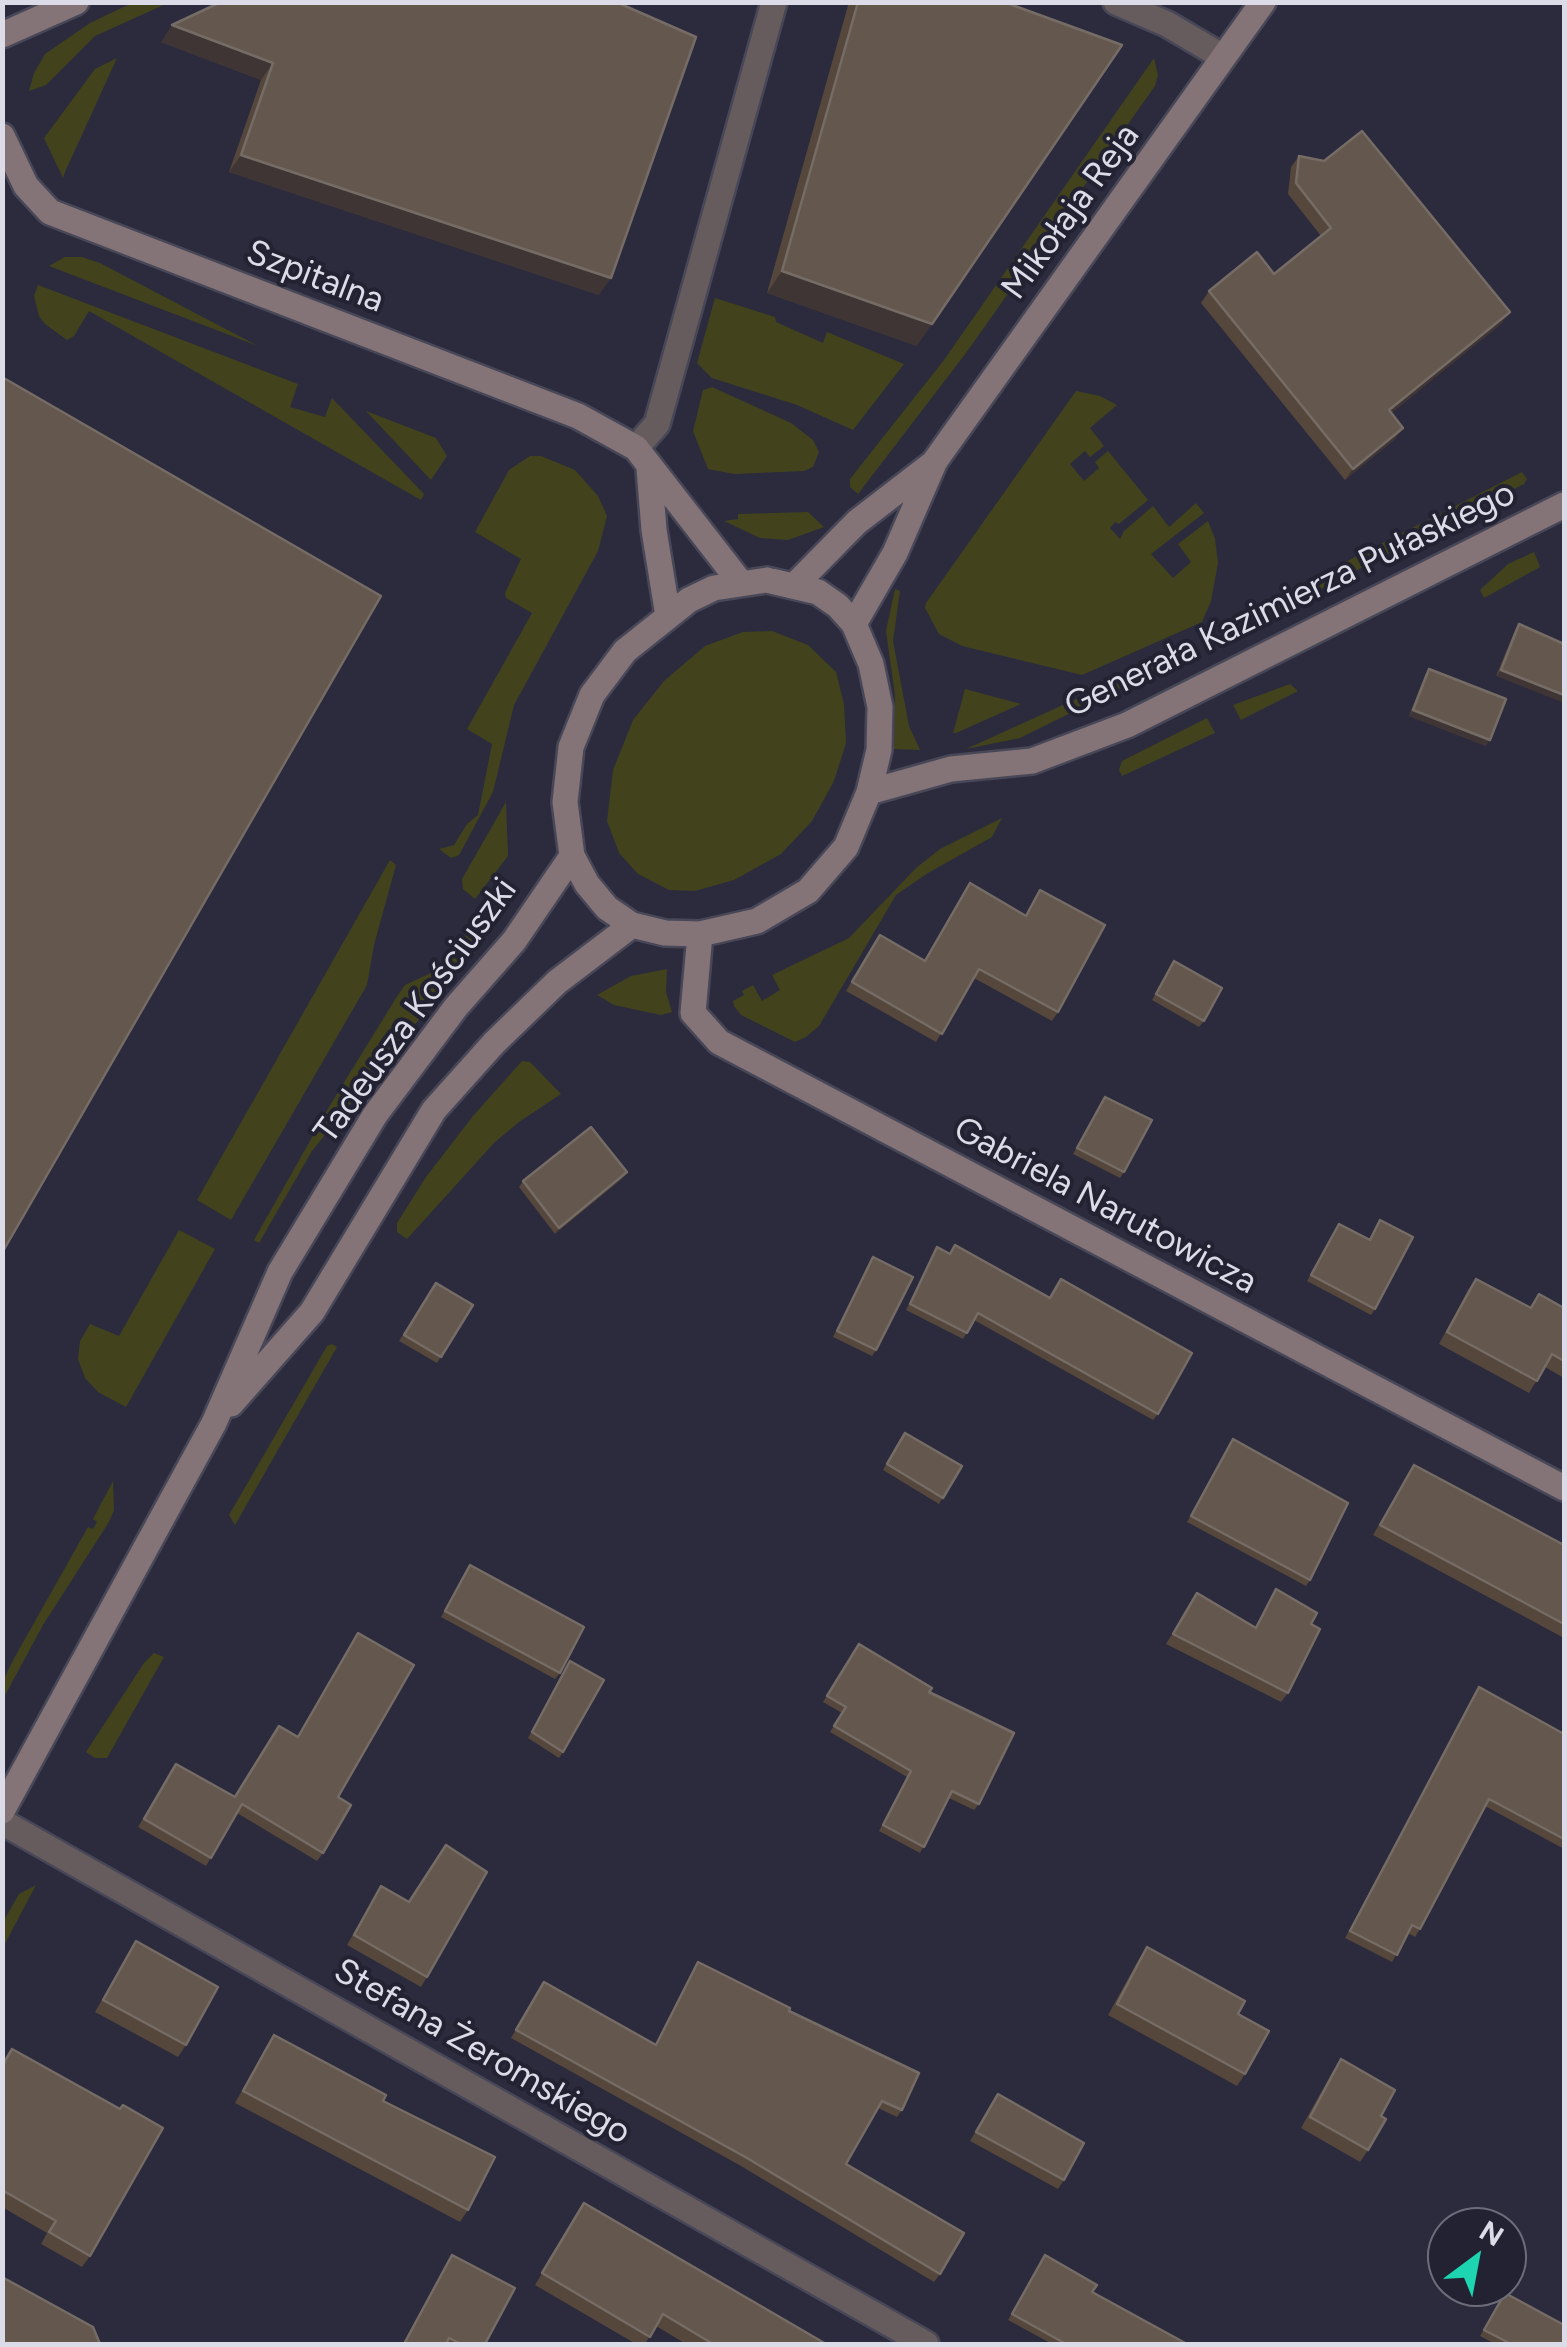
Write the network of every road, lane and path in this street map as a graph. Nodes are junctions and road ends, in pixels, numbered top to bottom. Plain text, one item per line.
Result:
1 (76, 2) edge
2 (774, 2) edge
3 (1116, 2) edge
4 (1263, 2) edge
5 (4, 42) edge
6 (1223, 57) junction
7 (2, 136) edge
8 (642, 458) junction
9 (936, 462) junction
10 (1564, 505) edge
11 (740, 582) junction
12 (794, 586) junction
13 (668, 616) junction
14 (854, 624) junction
15 (869, 792) junction
16 (572, 856) junction
17 (632, 925) junction
18 (700, 934) junction
19 (214, 1423) junction
20 (1564, 1488) edge
21 (2, 1811) edge
22 (2, 1822) edge
23 (926, 2344) edge

1 - 5 street
2 - 8 street
3 - 6 street
4 - 6 street, Mikołaja Reja
6 - 9 street, Mikołaja Reja
7 - 8 street, Szpitalna
8 - 11 street, Szpitalna
8 - 13 street
9 - 12 street
9 - 14 street
10 - 15 street, Generała Kazimierza Pułaskiego
11 - 12 street
11 - 13 street
12 - 14 street
13 - 16 street
14 - 15 street
15 - 18 street
16 - 17 street
16 - 19 street, Tadeusza Kościuszki
17 - 18 street
17 - 19 street, Tadeusza Kościuszki
18 - 20 street, Gabriela Narutowicza
19 - 21 street, Tadeusza Kościuszki
22 - 23 street, Stefana Żeromskiego

